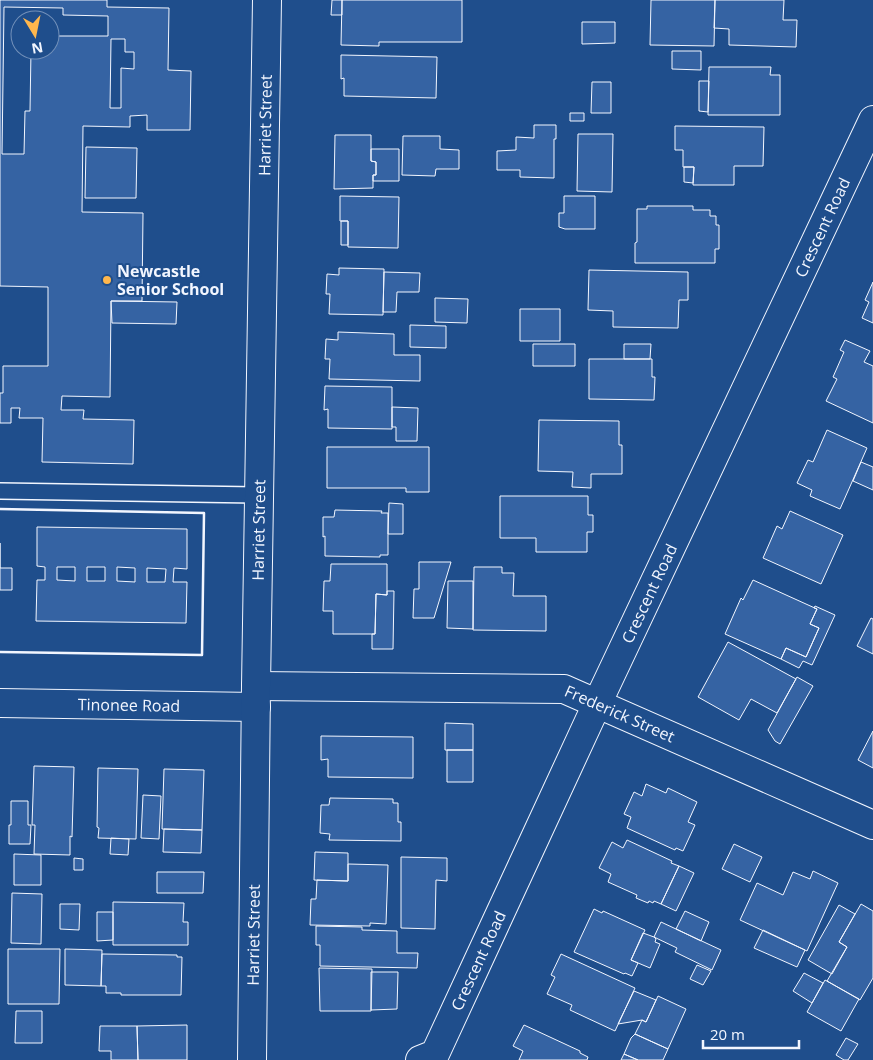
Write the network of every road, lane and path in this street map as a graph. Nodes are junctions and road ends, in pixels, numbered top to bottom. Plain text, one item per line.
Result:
1 (267, 0) edge
2 (873, 120) edge
3 (0, 491) edge
4 (259, 495) junction
5 (256, 697) junction
6 (0, 703) edge
7 (597, 704) junction
8 (873, 825) edge
9 (252, 1060) edge
10 (420, 1060) edge

1 - 4 street, Harriet Street
2 - 7 street, Crescent Road
3 - 4 lane
4 - 5 street, Harriet Street
5 - 6 street, Tinonee Road
5 - 7 street, Frederick Street
5 - 9 street, Harriet Street
7 - 8 street, Frederick Street
7 - 10 street, Crescent Road

